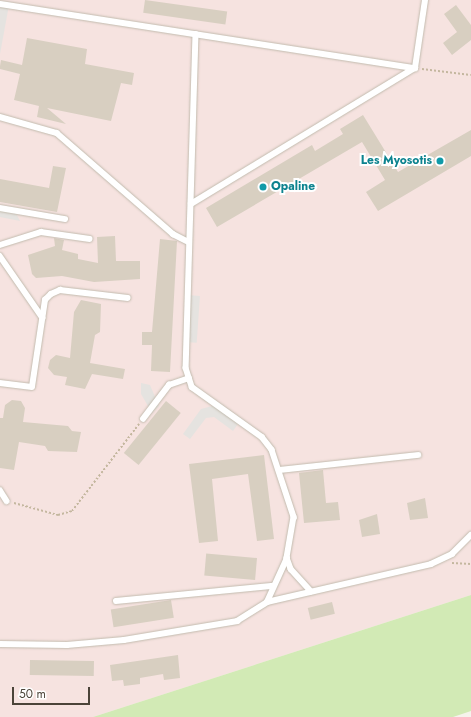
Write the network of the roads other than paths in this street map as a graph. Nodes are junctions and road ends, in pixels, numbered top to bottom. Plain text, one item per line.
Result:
1 (425, 0) edge
2 (0, 4) edge
3 (196, 34) junction
4 (415, 68) junction
5 (0, 117) edge
6 (191, 204) junction
7 (0, 208) edge
8 (65, 219) dead end
9 (90, 239) dead end
10 (189, 242) junction
11 (0, 245) edge
12 (0, 256) edge
13 (128, 298) dead end
14 (43, 318) junction
15 (189, 378) junction
16 (0, 383) edge
17 (143, 419) road end
18 (418, 455) dead end
19 (280, 470) junction
20 (0, 490) edge
21 (7, 501) road end
22 (471, 535) edge
23 (287, 558) junction
24 (273, 586) junction
25 (311, 591) junction
26 (116, 601) dead end
27 (267, 602) junction
28 (0, 644) edge

1 - 4 lane
2 - 3 lane
3 - 4 lane
3 - 6 lane
4 - 6 lane
5 - 10 lane
6 - 10 lane
7 - 8 lane
9 - 11 lane
10 - 15 lane
12 - 14 lane
13 - 14 lane
14 - 16 lane
15 - 17 lane
15 - 19 lane
18 - 19 lane
19 - 23 lane
20 - 21 lane
22 - 25 lane
23 - 24 lane
23 - 25 lane
24 - 26 lane
24 - 27 lane
25 - 27 lane
27 - 28 lane

